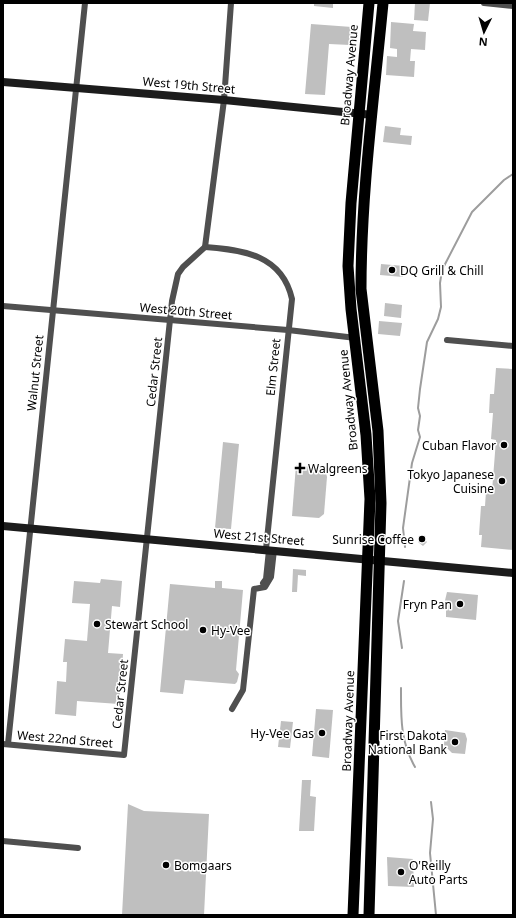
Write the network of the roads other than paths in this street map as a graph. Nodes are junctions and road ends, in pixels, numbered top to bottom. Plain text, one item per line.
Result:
1 (84, 3) edge
2 (231, 3) edge
3 (369, 3) edge
4 (382, 3) edge
5 (484, 3) edge
6 (513, 6) edge
7 (3, 82) edge
8 (76, 88) junction
9 (224, 100) junction
10 (358, 114) junction
11 (373, 115) junction
12 (205, 247) junction
13 (3, 306) edge
14 (53, 311) junction
15 (171, 320) junction
16 (288, 330) junction
17 (354, 338) junction
18 (366, 339) junction
19 (447, 340) dead end
20 (513, 346) edge
21 (3, 526) edge
22 (30, 529) junction
23 (148, 539) junction
24 (270, 550) junction
25 (368, 559) junction
26 (380, 560) junction
27 (513, 573) edge
28 (232, 708) dead end
29 (6, 744) edge
30 (124, 755) joint
31 (3, 842) edge
32 (78, 848) dead end
33 (353, 915) edge
34 (369, 915) edge

1 - 8 street, Walnut Street
2 - 9 street
3 - 10 highway, Broadway Avenue
4 - 11 highway, Broadway Avenue
5 - 6 street
7 - 8 street, West 19th Street
8 - 9 street, West 19th Street
8 - 14 street, Walnut Street
9 - 10 street, West 19th Street
9 - 12 street
10 - 11 street, West 19th Street
10 - 17 highway, Broadway Avenue
11 - 18 highway, Broadway Avenue
12 - 15 street, Cedar Street
12 - 16 street, Elm Street
13 - 14 street, West 20th Street
14 - 15 street, West 20th Street
14 - 22 street, Walnut Street
15 - 16 street, West 20th Street
15 - 23 street, Cedar Street
16 - 17 street, West 20th Street
16 - 24 street, Elm Street
17 - 18 street, West 20th Street
17 - 25 highway, Broadway Avenue
18 - 26 highway, Broadway Avenue
19 - 20 street
21 - 22 street, West 21st Street
22 - 23 street, West 21st Street
22 - 29 street, Walnut Street
23 - 24 street, West 21st Street
23 - 30 street, Cedar Street
24 - 25 street, West 21st Street
24 - 28 street, Elm Street
25 - 26 street, West 21st Street
25 - 33 highway, Broadway Avenue
26 - 27 street, West 21st Street
26 - 34 highway, Broadway Avenue
29 - 30 street, West 22nd Street
31 - 32 street

